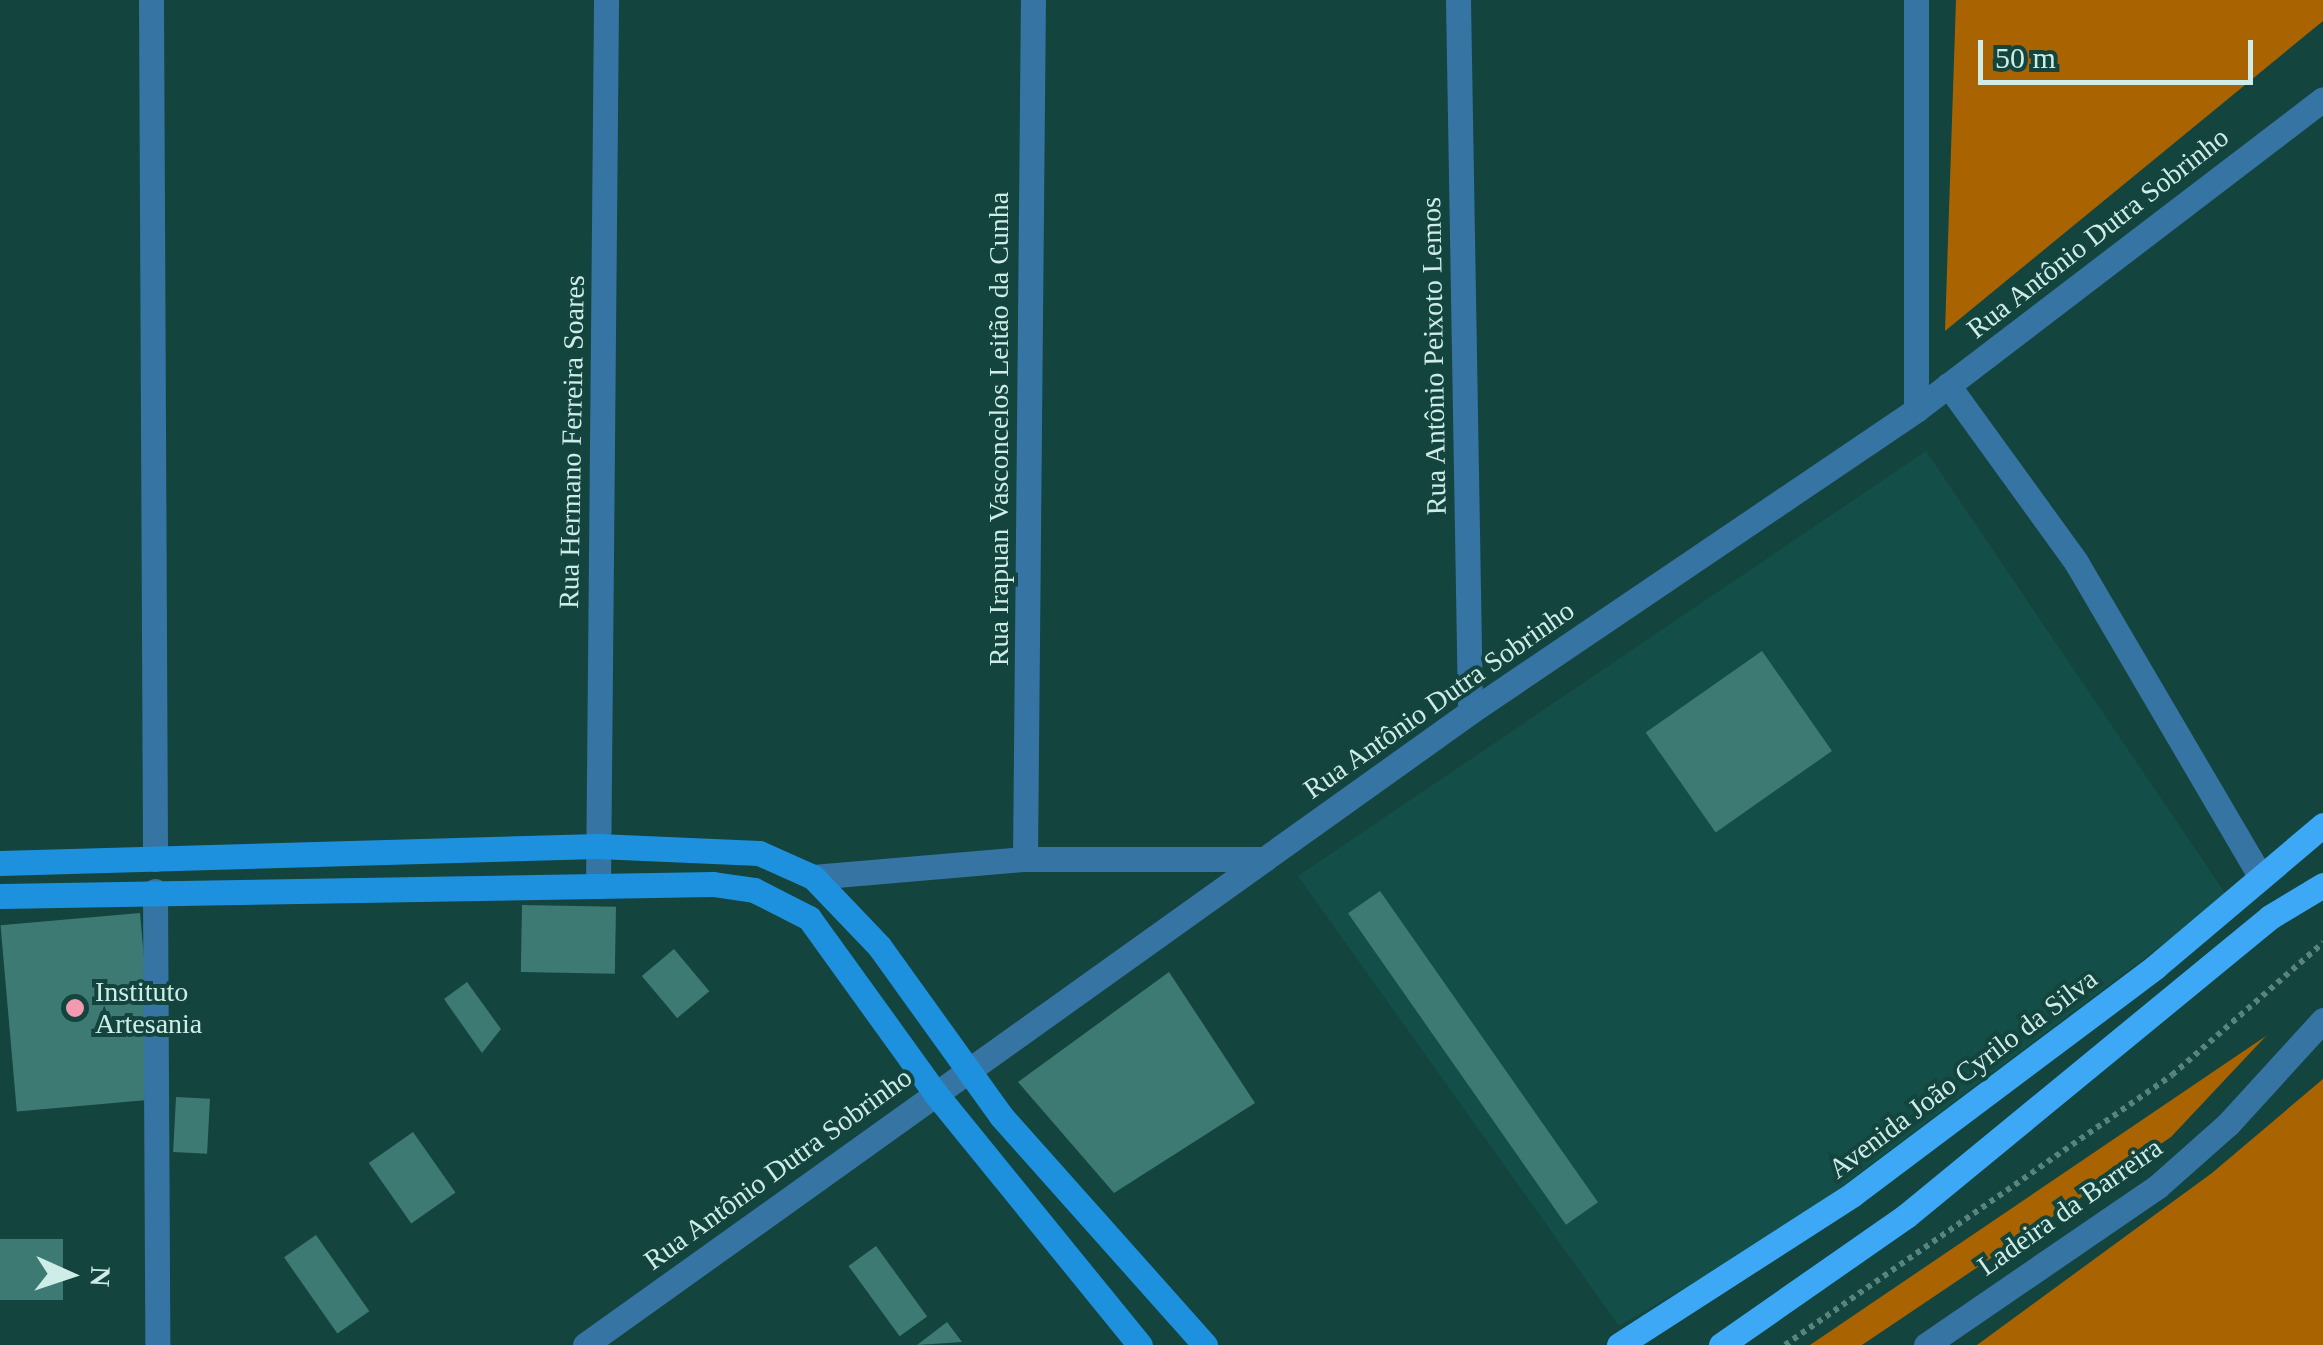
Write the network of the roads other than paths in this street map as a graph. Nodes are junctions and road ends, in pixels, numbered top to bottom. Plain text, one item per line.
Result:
1 (151, 0) edge
2 (606, 0) edge
3 (1032, 0) edge
4 (1458, 0) edge
5 (1916, 0) edge
6 (2323, 99) edge
7 (1948, 386) junction
8 (1916, 410) junction
9 (1470, 712) junction
10 (2323, 825) edge
11 (598, 846) junction
12 (155, 859) junction
13 (1025, 859) junction
14 (1265, 859) junction
15 (0, 864) edge
16 (2261, 877) junction
17 (813, 878) junction
18 (2323, 885) edge
19 (598, 886) junction
20 (155, 891) junction
21 (0, 896) edge
22 (2323, 1020) edge
23 (966, 1071) junction
24 (935, 1094) junction
25 (157, 1345) edge
26 (585, 1345) edge
27 (1140, 1345) edge
28 (1205, 1345) edge
29 (1619, 1345) edge
30 (1721, 1345) edge
31 (1926, 1345) edge

1 - 12 street
2 - 11 street, Rua Hermano Ferreira Soares
3 - 13 street, Rua Irapuan Vasconcelos Leitão da Cunha
4 - 9 street, Rua Antônio Peixoto Lemos
5 - 8 street
6 - 7 street, Rua Antônio Dutra Sobrinho
7 - 8 street, Rua Antônio Dutra Sobrinho
7 - 16 street
8 - 9 street, Rua Antônio Dutra Sobrinho
9 - 14 street, Rua Antônio Dutra Sobrinho
10 - 16 main road, Avenida João Cyrilo da Silva
11 - 12 main road
11 - 17 main road
11 - 19 street, Rua Hermano Ferreira Soares
12 - 15 main road
13 - 14 street
13 - 17 street
14 - 23 street, Rua Antônio Dutra Sobrinho
16 - 29 main road, Avenida João Cyrilo da Silva
17 - 23 main road
18 - 30 main road
19 - 20 main road
19 - 24 main road
20 - 21 main road
20 - 25 street
22 - 31 street, Ladeira da Barreira
23 - 24 street, Rua Antônio Dutra Sobrinho
23 - 28 main road
24 - 26 street, Rua Antônio Dutra Sobrinho
24 - 27 main road

